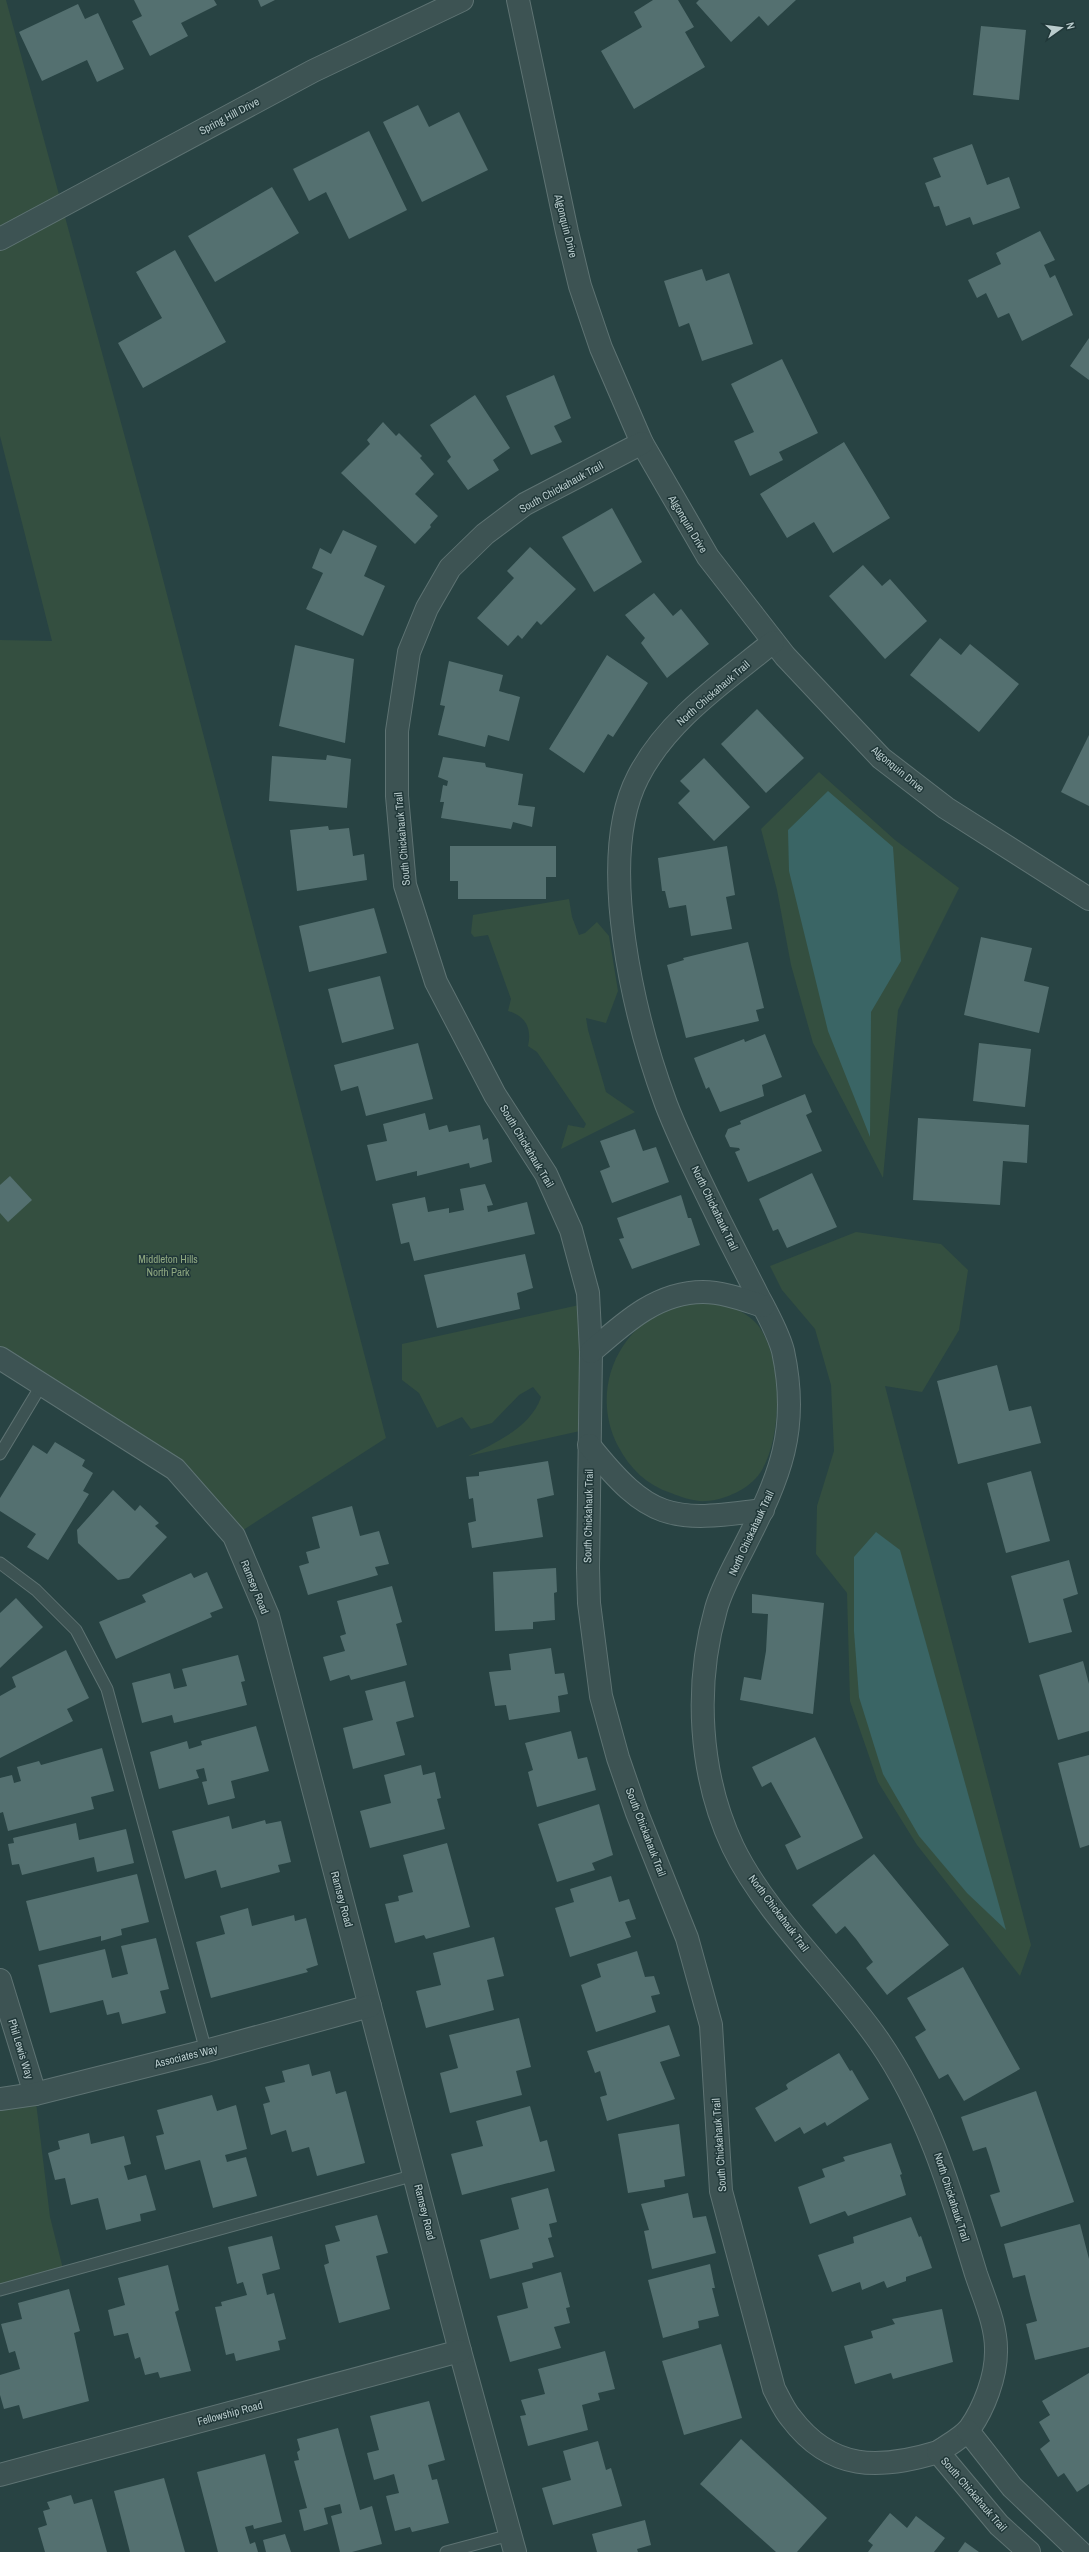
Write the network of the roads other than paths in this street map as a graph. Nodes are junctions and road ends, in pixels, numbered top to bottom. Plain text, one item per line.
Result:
1 (462, 0) edge
2 (518, 0) edge
3 (0, 239) edge
4 (642, 443) junction
5 (773, 642) junction
6 (1089, 899) edge
7 (763, 1306) junction
8 (592, 1352) junction
9 (0, 1358) edge
10 (42, 1384) junction
11 (589, 1445) junction
12 (0, 1454) edge
13 (763, 1510) junction
14 (0, 1563) edge
15 (0, 1980) edge
16 (370, 2006) junction
17 (206, 2051) junction
18 (35, 2094) junction
19 (0, 2098) edge
20 (415, 2175) junction
21 (0, 2290) edge
22 (460, 2351) junction
23 (968, 2432) junction
24 (938, 2452) junction
25 (0, 2475) edge
26 (513, 2543) edge
27 (446, 2552) edge
28 (1029, 2552) edge
29 (1080, 2552) edge

1 - 3 street, Spring Hill Drive
2 - 4 street, Algonquin Drive
4 - 5 street, Algonquin Drive
4 - 8 street, South Chickahauk Trail
5 - 6 street, Algonquin Drive
5 - 7 street, North Chickahauk Trail
7 - 8 street
7 - 13 street, North Chickahauk Trail
8 - 11 street, South Chickahauk Trail
9 - 10 street, Ramsey Road
10 - 12 lane
10 - 16 street, Ramsey Road
11 - 13 street
11 - 24 street, South Chickahauk Trail
13 - 23 street, North Chickahauk Trail
14 - 17 lane
15 - 18 street, Phil Lewis Way
16 - 17 street, Associates Way
16 - 20 street, Ramsey Road
17 - 18 street, Associates Way
18 - 19 street, Associates Way
20 - 21 lane
20 - 22 street, Ramsey Road
22 - 25 street, Fellowship Road
22 - 26 street, Ramsey Road
23 - 24 street, North Chickahauk Trail
23 - 29 street
24 - 28 street, South Chickahauk Trail
26 - 27 lane

